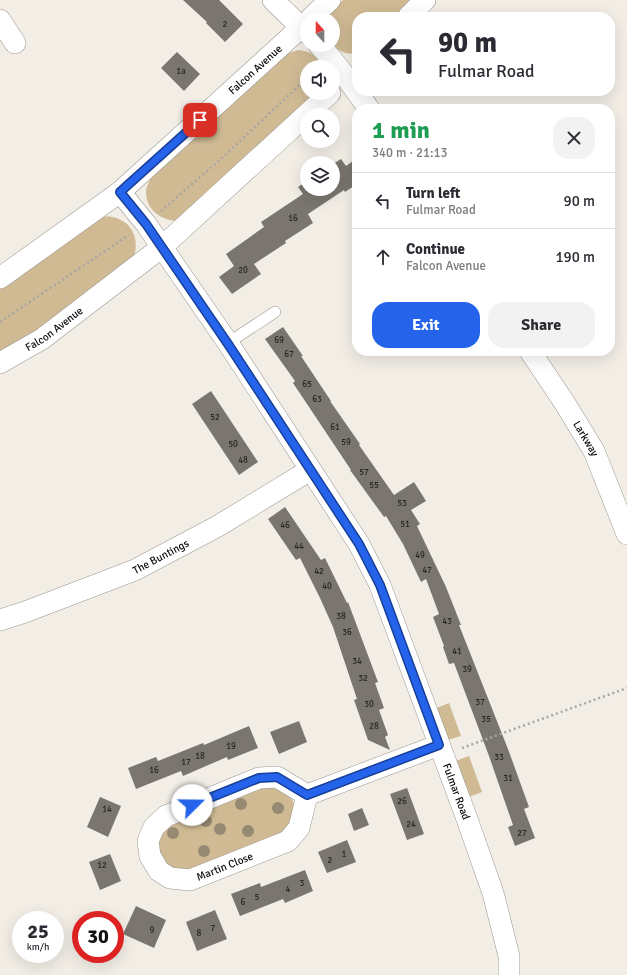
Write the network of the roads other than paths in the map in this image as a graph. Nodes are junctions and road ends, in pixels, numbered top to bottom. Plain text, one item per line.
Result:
1 (273, 0) edge
2 (330, 0) edge
3 (425, 0) edge
4 (318, 12) edge
5 (413, 12) edge
6 (0, 20) edge
7 (300, 20) edge
8 (300, 30) edge
9 (15, 43) dead end
10 (326, 52) edge
11 (346, 78) edge
12 (352, 86) edge
13 (322, 100) edge
14 (120, 192) junction
15 (162, 247) junction
16 (0, 278) edge
17 (275, 312) dead end
18 (228, 344) junction
19 (533, 356) edge
20 (0, 363) edge
21 (310, 470) junction
22 (627, 534) edge
23 (0, 620) edge
24 (441, 750) junction
25 (307, 795) junction
26 (509, 975) edge

1 - 7 street
2 - 4 street, Falcon Avenue
3 - 5 street
6 - 9 street
8 - 14 street, Falcon Avenue
10 - 11 street
11 - 12 street
13 - 15 street, Falcon Avenue
14 - 15 street
14 - 16 street, Falcon Avenue
15 - 18 street, Fulmar Road
15 - 20 street, Falcon Avenue
17 - 18 lane
18 - 21 street, Fulmar Road
19 - 22 street, Larkway
21 - 23 street, The Buntings
21 - 24 street, Fulmar Road
24 - 25 street
24 - 26 street, Fulmar Road
25 - 25 street, Martin Close

